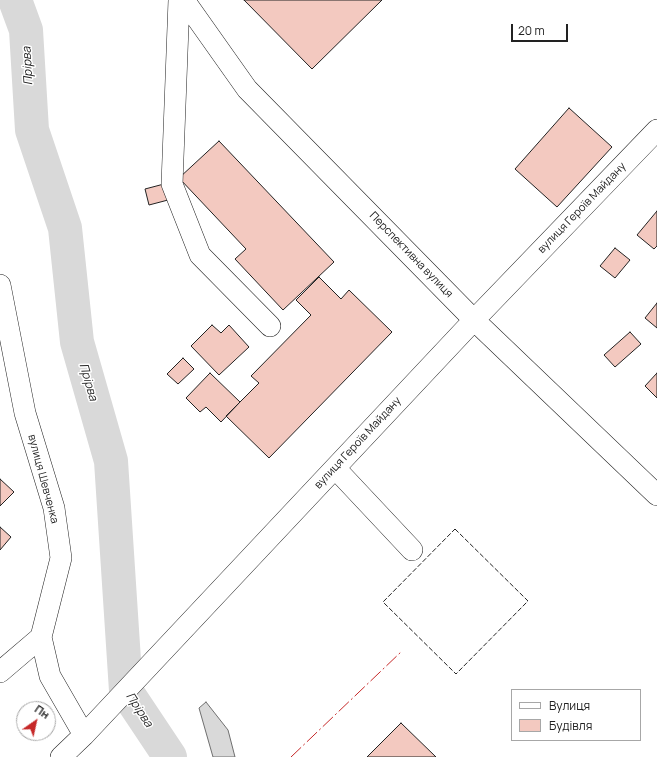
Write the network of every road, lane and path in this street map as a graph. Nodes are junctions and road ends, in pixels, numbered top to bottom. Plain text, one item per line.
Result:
1 (179, 0) edge
2 (184, 0) edge
3 (657, 130) edge
4 (0, 285) edge
5 (474, 320) junction
6 (270, 326) dead end
7 (334, 468) junction
8 (657, 495) edge
9 (412, 550) dead end
10 (41, 637) junction
11 (0, 672) edge
12 (84, 736) junction
13 (61, 757) edge

1 - 6 street
2 - 5 street, Перспективна вулиця
3 - 5 street, вулиця Героїв Майдану
4 - 10 street, вулиця Шевченка
5 - 7 street, вулиця Героїв Майдану
5 - 8 street, Перспективна вулиця
7 - 9 street
7 - 12 street, вулиця Героїв Майдану
10 - 11 street
10 - 12 street, вулиця Шевченка
12 - 13 street, вулиця Героїв Майдану

